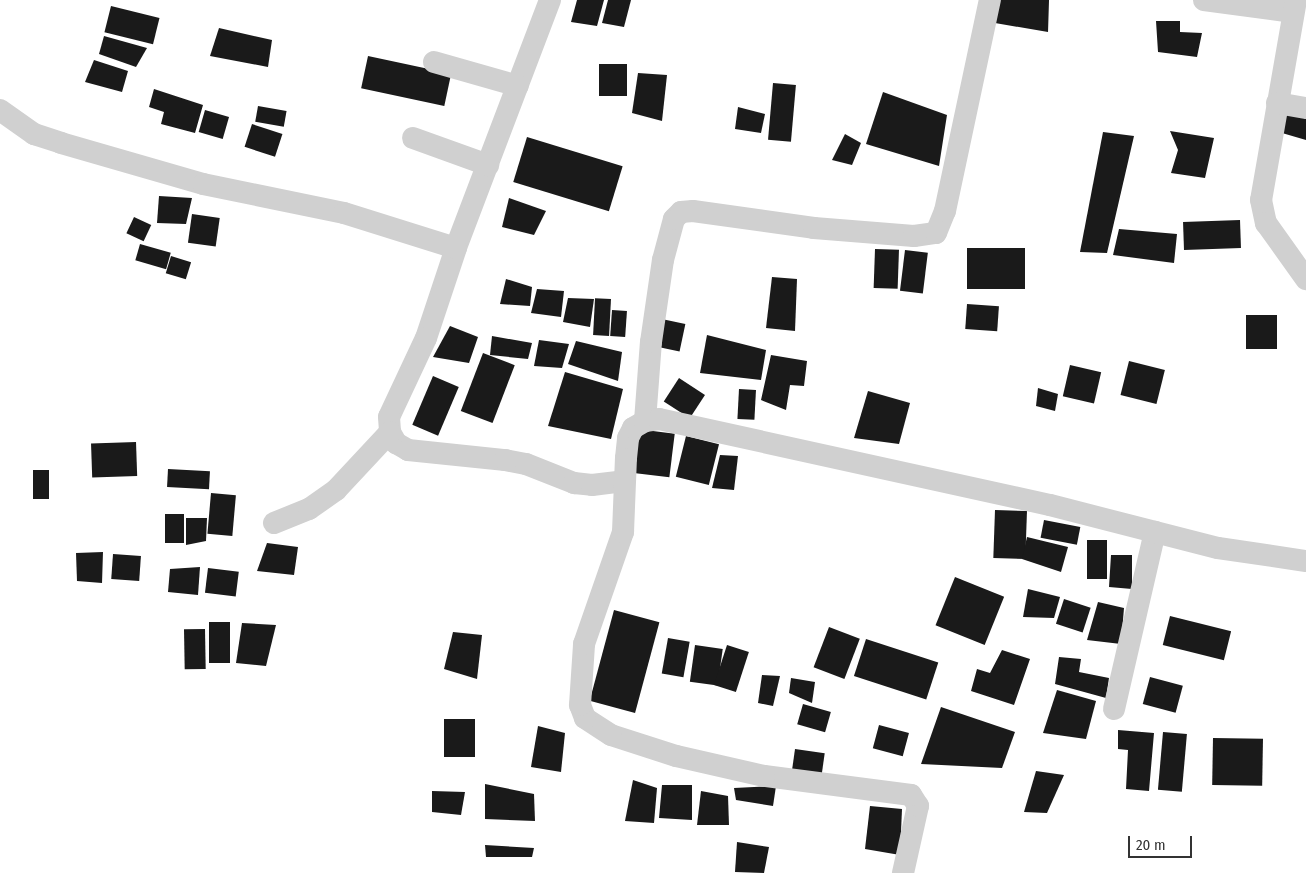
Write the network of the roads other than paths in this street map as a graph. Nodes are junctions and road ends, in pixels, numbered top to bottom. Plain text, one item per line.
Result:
1 (550, 0) edge
2 (990, 0) edge
3 (1204, 0) edge
4 (1294, 6) edge
5 (434, 62) dead end
6 (518, 86) junction
7 (1278, 103) junction
8 (1306, 108) edge
9 (0, 110) edge
10 (413, 138) dead end
11 (488, 165) junction
12 (456, 248) junction
13 (1306, 279) edge
14 (645, 421) junction
15 (390, 432) junction
16 (624, 481) junction
17 (274, 523) dead end
18 (1155, 532) junction
19 (1306, 561) edge
20 (1114, 709) dead end
21 (903, 873) edge

1 - 6 street
2 - 14 street
3 - 4 street
4 - 7 street
5 - 6 street
6 - 11 street
7 - 8 street
7 - 13 street
9 - 12 street
10 - 11 street
11 - 12 street
12 - 15 street
14 - 16 street
14 - 18 street
15 - 16 street
15 - 17 street
16 - 21 street
18 - 19 street
18 - 20 street

